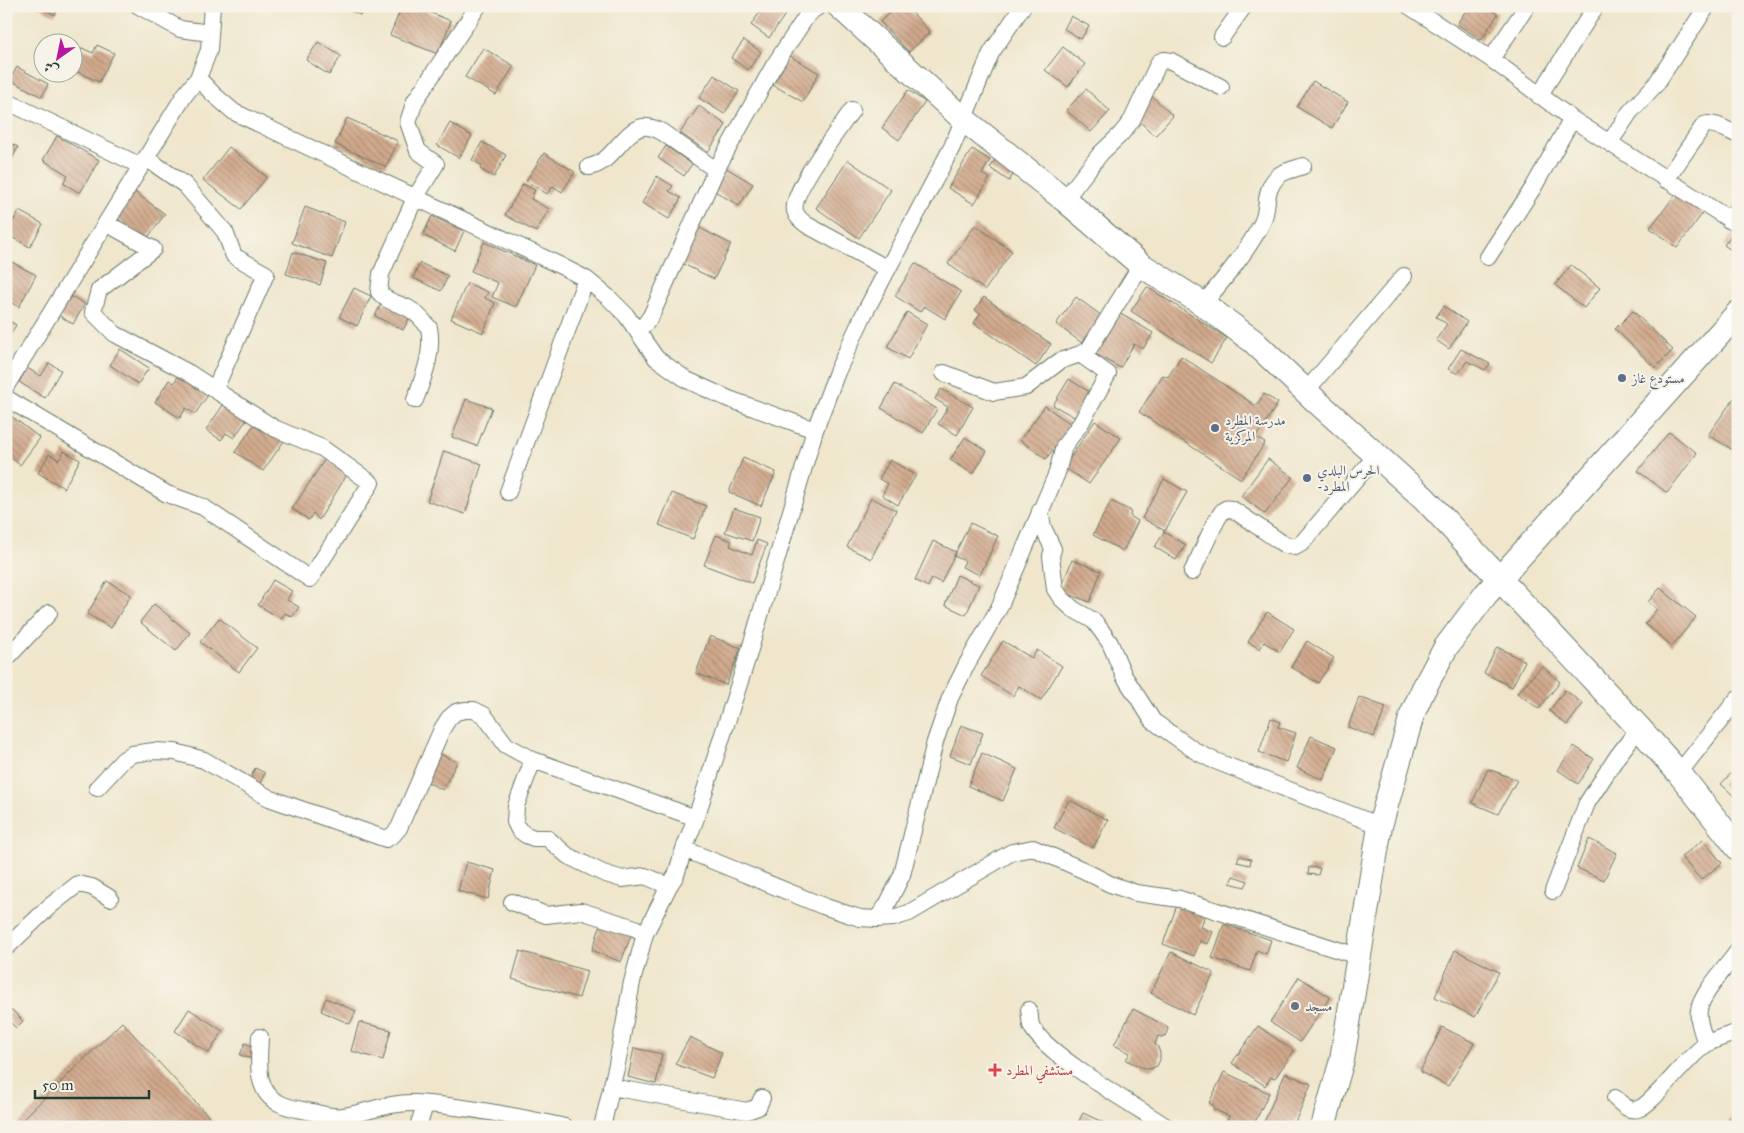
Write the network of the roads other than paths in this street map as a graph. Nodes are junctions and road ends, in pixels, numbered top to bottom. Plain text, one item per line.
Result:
1 (139, 6) edge
2 (212, 6) edge
3 (478, 6) edge
4 (820, 6) edge
5 (839, 6) edge
6 (1023, 6) edge
7 (1244, 6) edge
8 (1409, 6) edge
9 (1527, 6) edge
10 (1596, 6) edge
11 (1707, 6) edge
12 (210, 34) junction
13 (1222, 37) dead end
14 (1491, 59) junction
15 (198, 78) junction
16 (1221, 87) dead end
17 (1539, 96) junction
18 (8, 104) edge
19 (852, 110) dead end
20 (963, 119) junction
21 (1572, 119) junction
22 (1738, 135) edge
23 (1610, 142) junction
24 (144, 162) junction
25 (1303, 166) dead end
26 (589, 167) dead end
27 (716, 170) junction
28 (1666, 180) junction
29 (416, 198) junction
30 (1065, 200) junction
31 (1735, 217) edge
32 (106, 223) junction
33 (1488, 258) dead end
34 (1141, 265) junction
35 (888, 268) junction
36 (1404, 276) dead end
37 (586, 279) junction
38 (1203, 304) junction
39 (1738, 313) edge
40 (637, 331) junction
41 (1729, 338) edge
42 (1080, 354) junction
43 (944, 372) dead end
44 (6, 386) edge
45 (215, 390) junction
46 (1306, 391) junction
47 (6, 398) edge
48 (415, 400) dead end
49 (815, 430) junction
50 (1376, 456) junction
51 (508, 492) dead end
52 (1040, 511) junction
53 (1192, 572) dead end
54 (1505, 584) junction
55 (49, 613) dead end
56 (6, 659) edge
57 (1738, 698) edge
58 (1639, 728) junction
59 (533, 760) junction
60 (1680, 773) junction
61 (97, 788) dead end
62 (696, 818) junction
63 (1380, 826) junction
64 (1738, 848) edge
65 (684, 849) junction
66 (669, 886) junction
67 (1554, 891) dead end
68 (110, 898) dead end
69 (512, 902) dead end
70 (877, 919) junction
71 (645, 934) junction
72 (6, 948) edge
73 (1738, 951) edge
74 (1357, 956) junction
75 (1029, 1010) dead end
76 (1738, 1032) edge
77 (260, 1037) dead end
78 (1706, 1044) junction
79 (611, 1087) junction
80 (762, 1098) dead end
81 (1614, 1098) dead end
82 (425, 1105) junction
83 (418, 1127) edge
84 (565, 1127) edge
85 (602, 1127) edge
86 (1167, 1127) edge
87 (1323, 1127) edge
88 (1339, 1127) edge

1 - 12 street
2 - 12 street
3 - 29 street
4 - 27 street
5 - 20 main road
6 - 20 street
7 - 13 street
8 - 14 street
9 - 14 street
10 - 17 street
11 - 23 street
12 - 15 street
14 - 17 street
15 - 24 street
15 - 29 street
16 - 30 street
17 - 21 street
18 - 24 street
19 - 35 street
20 - 30 main road
20 - 35 street
21 - 23 street
21 - 33 street
22 - 28 street
23 - 28 street
24 - 32 street
24 - 45 street
25 - 38 street
26 - 27 street
27 - 40 street
28 - 31 street
29 - 37 street
29 - 48 street
30 - 34 main road
32 - 44 street
32 - 45 street
34 - 38 main road
34 - 42 street
35 - 49 street
36 - 46 street
37 - 40 street
37 - 51 street
38 - 46 main road
39 - 41 main road
40 - 49 street
41 - 54 main road
42 - 43 street
42 - 52 street
45 - 47 street
46 - 50 main road
49 - 62 street
50 - 53 street
50 - 54 main road
52 - 63 street
52 - 70 street
54 - 58 main road
54 - 63 main road
54 - 88 main road
55 - 56 street
57 - 60 street
58 - 60 main road
58 - 67 street
59 - 61 street
59 - 62 street
59 - 66 street
60 - 64 main road
62 - 65 street
63 - 74 main road
65 - 66 street
65 - 70 street
66 - 71 street
68 - 72 street
69 - 71 street
70 - 74 street
71 - 79 street
73 - 78 street
74 - 87 main road
75 - 86 street
76 - 78 street
77 - 82 street
78 - 81 street
79 - 80 street
79 - 85 street
82 - 83 street
82 - 84 street

